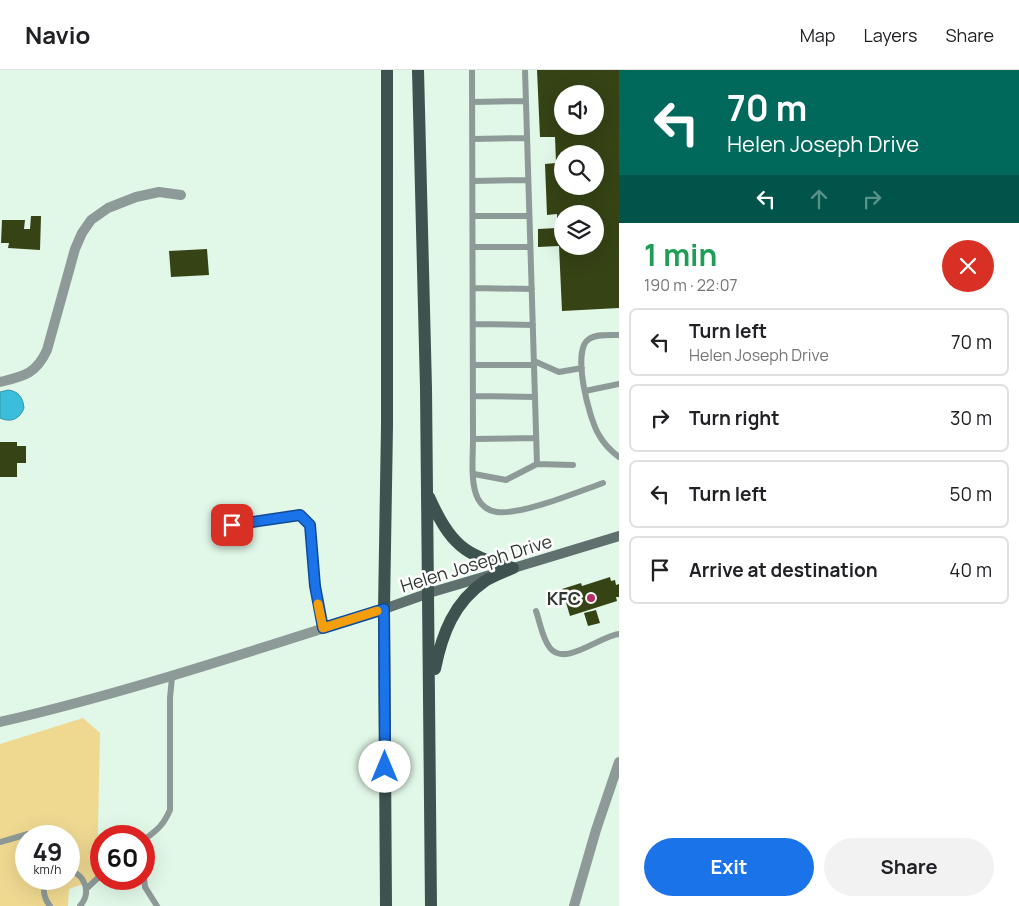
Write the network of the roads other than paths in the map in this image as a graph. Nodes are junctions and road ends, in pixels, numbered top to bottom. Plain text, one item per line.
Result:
1 (387, 70) edge
2 (418, 70) edge
3 (472, 70) edge
4 (525, 70) edge
5 (526, 101) junction
6 (472, 102) junction
7 (527, 138) junction
8 (472, 139) junction
9 (528, 180) junction
10 (473, 181) junction
11 (181, 195) dead end
12 (473, 216) junction
13 (529, 216) junction
14 (473, 247) junction
15 (530, 247) junction
16 (473, 288) junction
17 (532, 289) junction
18 (473, 324) junction
19 (533, 325) junction
20 (619, 335) edge
21 (534, 363) junction
22 (473, 365) junction
23 (582, 368) junction
24 (0, 382) edge
25 (619, 384) edge
26 (585, 391) junction
27 (473, 396) junction
28 (535, 397) junction
29 (536, 438) junction
30 (473, 439) junction
31 (619, 457) edge
32 (537, 464) junction
33 (573, 465) dead end
34 (474, 474) junction
35 (603, 483) dead end
36 (427, 492) junction
37 (232, 525) dead end
38 (619, 536) edge
39 (513, 568) junction
40 (429, 593) junction
41 (384, 609) junction
42 (536, 611) dead end
43 (323, 628) junction
44 (619, 634) edge
45 (172, 677) junction
46 (430, 697) junction
47 (0, 722) edge
48 (619, 762) edge
49 (155, 832) edge
50 (15, 838) edge
51 (0, 842) edge
52 (80, 876) edge
53 (90, 885) edge
54 (86, 889) junction
55 (44, 890) edge
56 (147, 890) edge
57 (50, 906) edge
58 (80, 906) edge
59 (157, 906) edge
60 (386, 906) edge
61 (431, 906) edge
62 (574, 906) edge

1 - 41 main road
2 - 36 main road
3 - 6 lane
4 - 5 lane
5 - 6 lane
5 - 7 lane
6 - 8 lane
7 - 8 lane
7 - 9 lane
8 - 10 lane
9 - 10 lane
9 - 13 lane
10 - 12 lane
11 - 24 street
12 - 13 lane
12 - 14 lane
13 - 15 lane
14 - 15 lane
14 - 16 lane
15 - 17 lane
16 - 17 lane
16 - 18 lane
17 - 19 lane
18 - 19 lane
18 - 22 lane
19 - 21 lane
20 - 23 lane
21 - 22 lane
21 - 23 lane
21 - 28 lane
22 - 27 lane
23 - 26 lane
25 - 26 lane
26 - 31 lane
27 - 28 lane
27 - 30 lane
28 - 29 lane
29 - 30 lane
29 - 32 lane
30 - 34 lane
32 - 33 lane
32 - 34 lane
34 - 35 lane
36 - 39 main road
36 - 40 main road
37 - 43 lane
38 - 39 street, Helen Joseph Drive
39 - 40 street, Helen Joseph Drive
39 - 46 main road
40 - 41 street, Helen Joseph Drive
40 - 46 main road
41 - 43 street, Helen Joseph Drive
41 - 60 main road
42 - 44 lane
43 - 45 street, Helen Joseph Drive
45 - 47 street, Helen Joseph Drive
45 - 49 lane
46 - 61 main road
48 - 62 street
50 - 51 lane
52 - 54 lane
53 - 54 lane
54 - 58 lane
55 - 57 lane
56 - 59 lane

